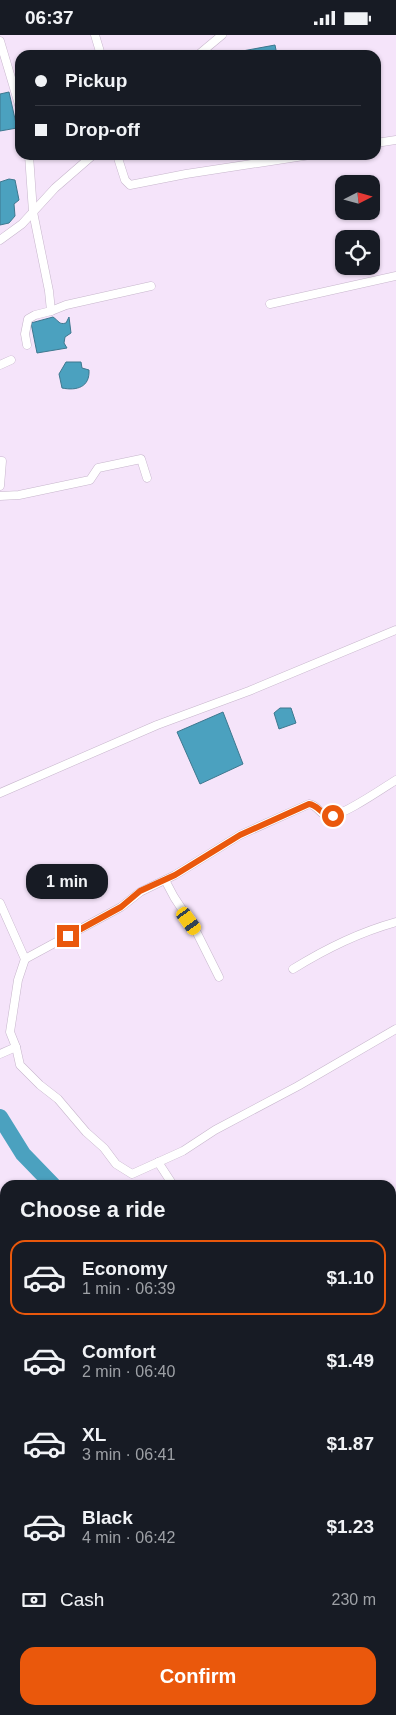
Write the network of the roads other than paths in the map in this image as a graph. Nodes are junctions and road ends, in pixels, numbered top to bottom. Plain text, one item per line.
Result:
1 (95, 35) edge
2 (222, 35) edge
3 (0, 41) edge
4 (100, 50) edge
5 (204, 50) edge
6 (15, 91) edge
7 (396, 140) edge
8 (381, 142) edge
9 (29, 160) edge
10 (87, 160) edge
11 (119, 160) edge
12 (279, 160) edge
13 (34, 212) junction
14 (0, 240) edge
15 (396, 275) edge
16 (151, 286) dead end
17 (270, 304) dead end
18 (51, 311) junction
19 (27, 345) dead end
20 (11, 360) dead end
21 (0, 365) edge
22 (0, 461) edge
23 (146, 478) dead end
24 (0, 486) edge
25 (0, 496) edge
26 (396, 630) edge
27 (396, 780) edge
28 (0, 793) edge
29 (165, 880) junction
30 (0, 903) edge
31 (396, 922) edge
32 (25, 959) junction
33 (293, 969) dead end
34 (219, 977) dead end
35 (396, 1029) edge
36 (16, 1047) junction
37 (0, 1054) edge
38 (158, 1162) junction
39 (171, 1180) edge

1 - 4 street
2 - 5 street
3 - 6 street
7 - 8 street
9 - 13 street
10 - 13 street
11 - 12 street
13 - 14 street
13 - 18 street
15 - 17 street
16 - 18 street
18 - 19 street
20 - 21 street
22 - 24 street
23 - 25 street
26 - 28 street
27 - 29 street
29 - 32 street
29 - 34 street
30 - 32 street
31 - 33 street
32 - 36 street
35 - 38 street
36 - 37 street
36 - 38 street
38 - 39 street

